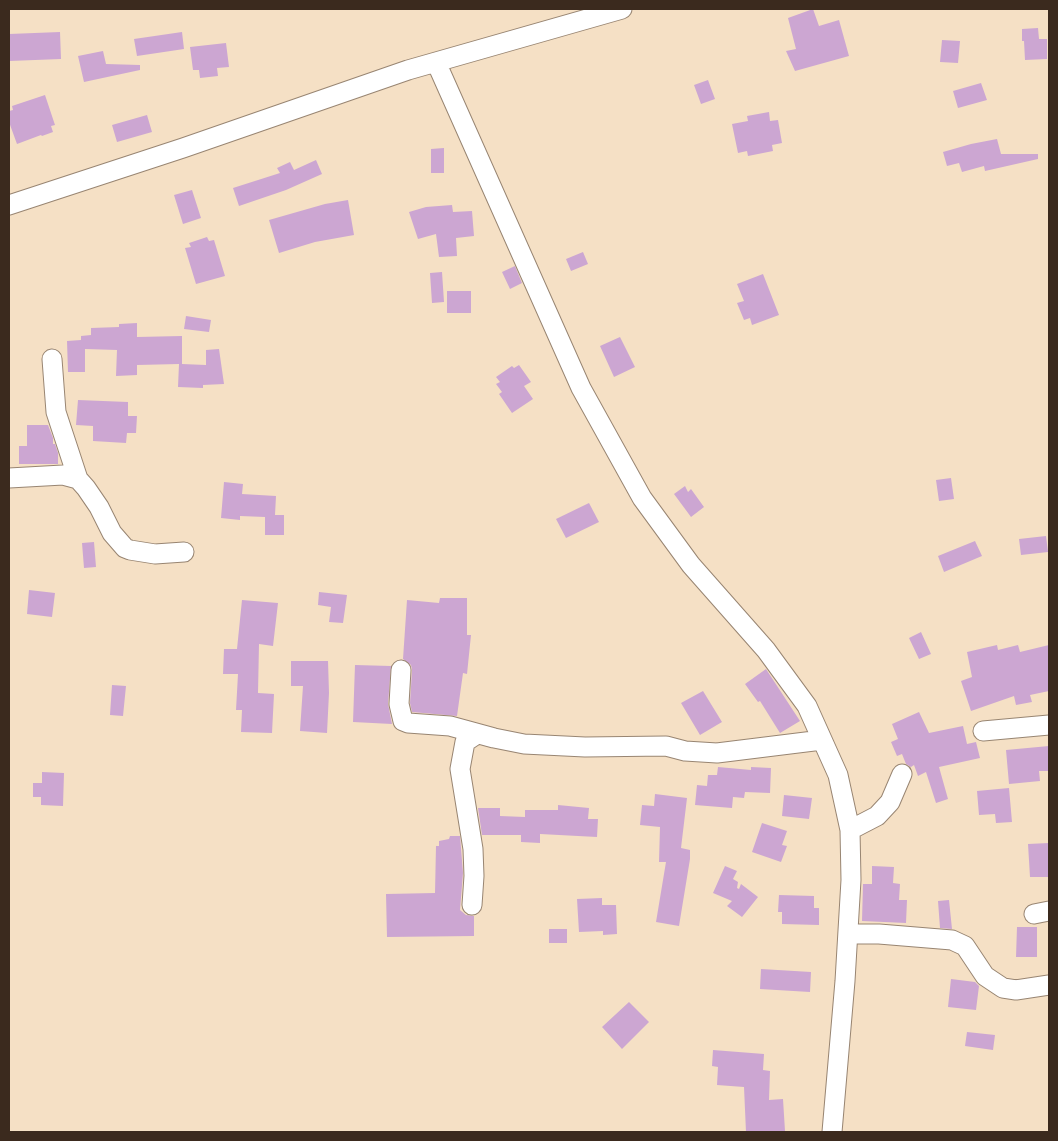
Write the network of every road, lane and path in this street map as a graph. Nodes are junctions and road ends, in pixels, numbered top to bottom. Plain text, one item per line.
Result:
1 (622, 9) edge
2 (436, 62) junction
3 (9, 205) edge
4 (52, 359) dead end
5 (9, 478) edge
6 (78, 479) junction
7 (184, 552) dead end
8 (401, 670) dead end
9 (1049, 725) edge
10 (983, 731) dead end
11 (476, 734) junction
12 (822, 740) junction
13 (902, 774) dead end
14 (850, 830) junction
15 (472, 904) dead end
16 (848, 934) junction
17 (1049, 985) edge
18 (832, 1132) edge

1 - 2 street
2 - 3 street
2 - 12 street
4 - 6 street
5 - 6 street
6 - 7 street
8 - 11 street
9 - 10 street
11 - 12 street
11 - 15 street
12 - 14 street
13 - 14 street
14 - 16 street
16 - 17 street
16 - 18 street

